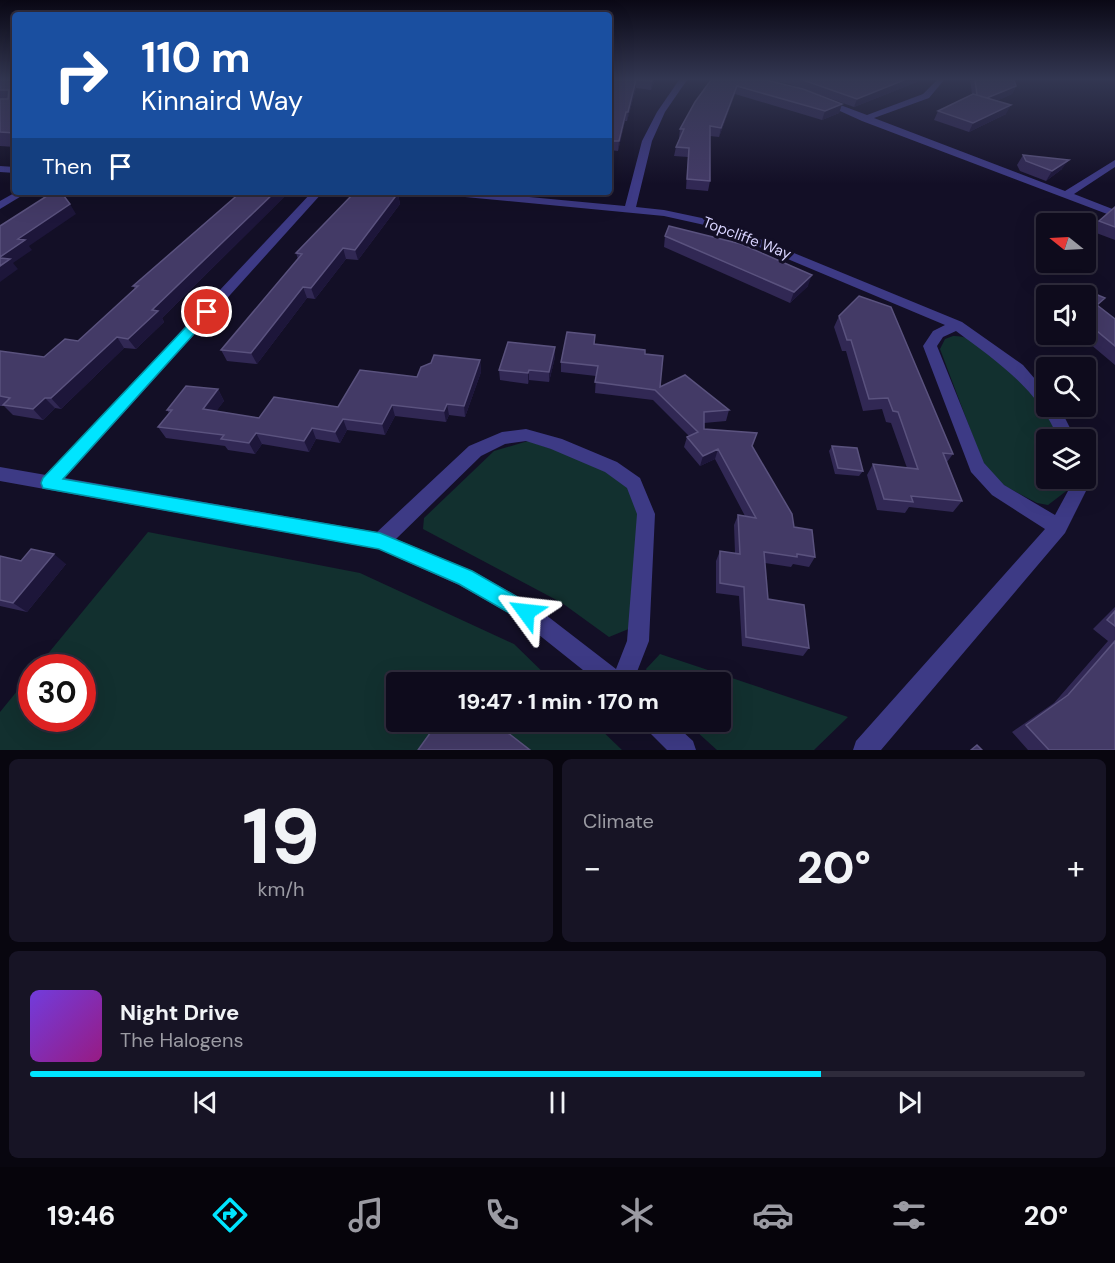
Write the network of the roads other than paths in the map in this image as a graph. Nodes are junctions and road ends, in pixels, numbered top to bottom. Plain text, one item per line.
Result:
1 (660, 115) edge
2 (855, 115) edge
3 (876, 115) edge
4 (865, 119) junction
5 (1115, 163) edge
6 (18, 195) edge
7 (315, 195) edge
8 (477, 195) edge
9 (1066, 195) junction
10 (0, 206) edge
11 (630, 209) junction
12 (1115, 214) edge
13 (957, 325) junction
14 (1036, 391) edge
15 (0, 474) edge
16 (49, 483) junction
17 (1077, 489) edge
18 (1058, 527) junction
19 (380, 541) junction
20 (602, 672) edge
21 (626, 672) edge
22 (665, 732) edge
23 (684, 750) edge
24 (865, 750) edge

1 - 11 street
2 - 4 street
3 - 4 street
4 - 9 street
5 - 9 street
6 - 10 street
7 - 16 street
8 - 11 street, Topcliffe Way
9 - 12 street
11 - 13 street, Topcliffe Way
13 - 14 street, Topcliffe Way
13 - 18 street
15 - 16 street
16 - 19 street
17 - 18 street
18 - 24 street
19 - 20 street
19 - 21 street
22 - 23 street

